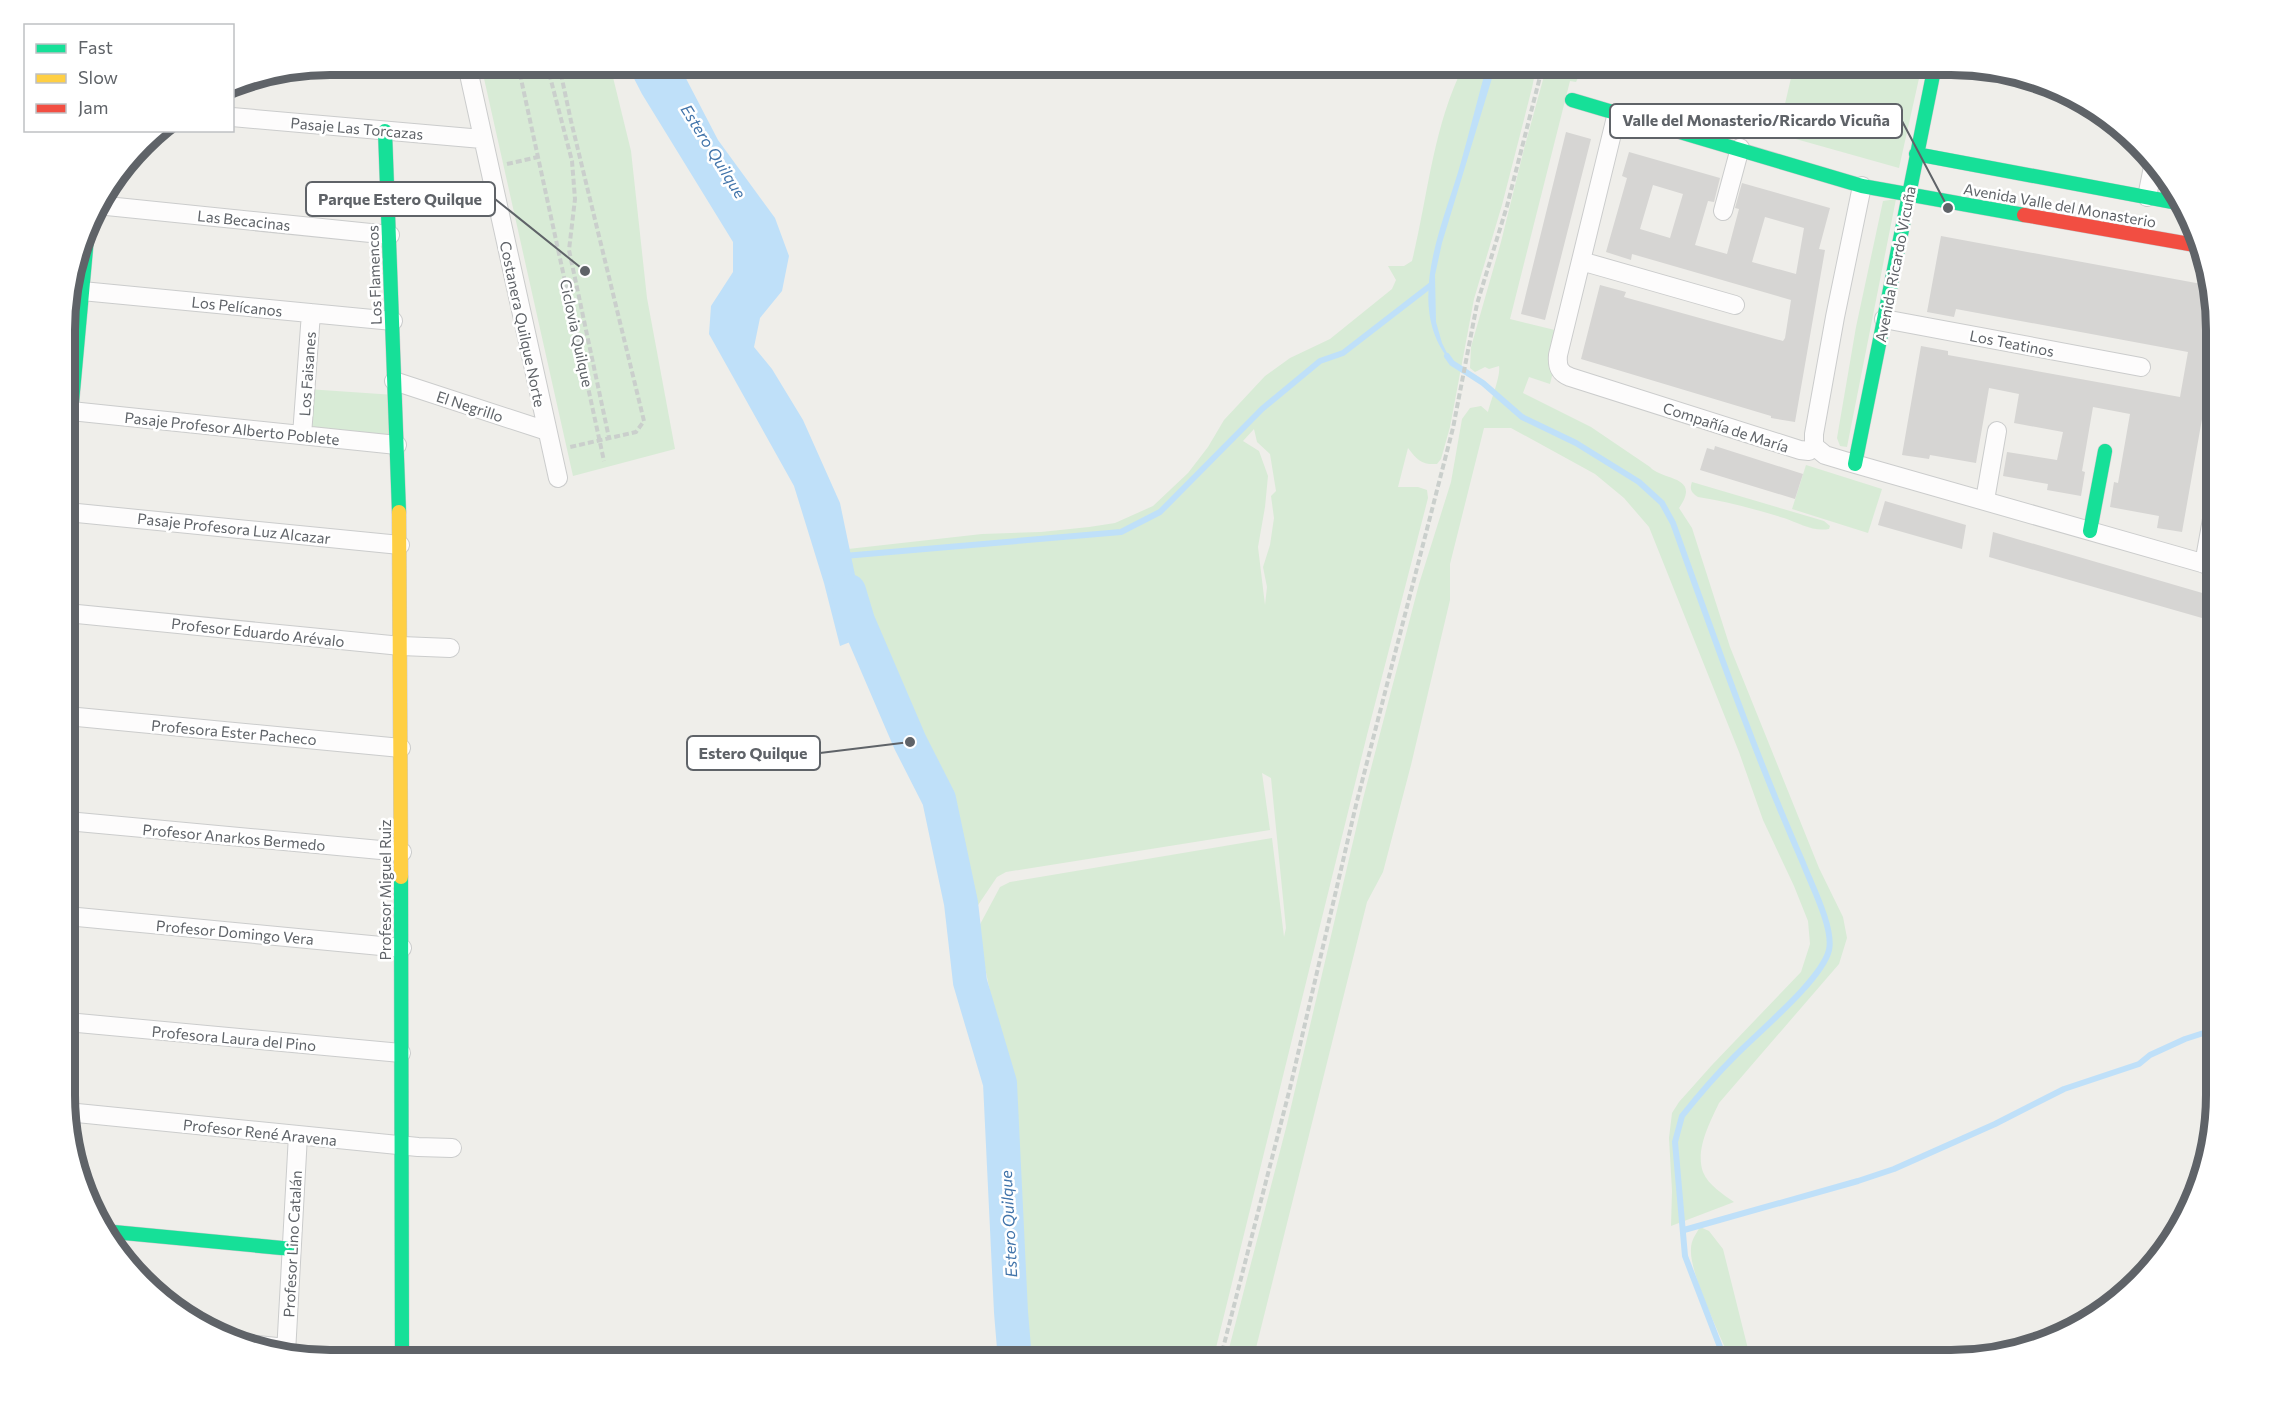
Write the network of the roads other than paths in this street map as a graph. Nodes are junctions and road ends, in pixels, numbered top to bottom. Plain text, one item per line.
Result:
1 (469, 75) edge
2 (1933, 75) edge
3 (1572, 100) dead end
4 (1617, 113) junction
5 (234, 117) edge
6 (385, 130) junction
7 (482, 139) junction
8 (1740, 148) junction
9 (1916, 154) junction
10 (2152, 173) edge
11 (1862, 186) junction
12 (1909, 195) junction
13 (2147, 197) junction
14 (2172, 202) edge
15 (107, 206) edge
16 (1723, 211) dead end
17 (390, 235) junction
18 (2191, 244) edge
19 (1581, 261) junction
20 (85, 262) edge
21 (82, 291) junction
22 (1735, 305) dead end
23 (312, 313) junction
24 (1884, 319) junction
25 (393, 321) junction
26 (75, 356) edge
27 (2141, 367) dead end
28 (394, 381) junction
29 (75, 412) edge
30 (396, 419) joint
31 (547, 431) junction
32 (1997, 431) dead end
33 (302, 435) junction
34 (397, 445) junction
35 (1814, 446) junction
36 (2104, 451) dead end
37 (1855, 464) junction
38 (558, 478) dead end
39 (1985, 500) junction
40 (75, 513) edge
41 (2090, 531) junction
42 (400, 545) junction
43 (2206, 565) edge
44 (75, 614) edge
45 (401, 646) junction
46 (450, 648) dead end
47 (75, 717) edge
48 (402, 748) junction
49 (75, 822) edge
50 (402, 852) junction
51 (75, 917) edge
52 (402, 948) junction
53 (75, 1023) edge
54 (401, 1053) junction
55 (76, 1113) edge
56 (298, 1135) junction
57 (402, 1146) junction
58 (453, 1148) dead end
59 (115, 1232) edge
60 (292, 1249) junction
61 (286, 1346) edge
62 (402, 1350) edge

1 - 7 street, Costanera Quilque Norte
2 - 9 street, Avenida Ricardo Vicuña
3 - 4 street, Avenida Valle del Monasterio
4 - 8 street, Avenida Valle del Monasterio
4 - 19 street, Compañía de María
5 - 6 street, Pasaje Las Torcazas
6 - 7 street, Pasaje Las Torcazas
6 - 17 street, Los Flamencos
7 - 31 street, Costanera Quilque Norte
8 - 11 street, Avenida Valle del Monasterio
8 - 16 street
9 - 12 street, Avenida Ricardo Vicuña
9 - 13 street, Avenida Valle del Monasterio
10 - 13 street
11 - 12 street, Avenida Valle del Monasterio
11 - 35 street
12 - 18 street, Avenida Valle del Monasterio
12 - 24 street, Avenida Ricardo Vicuña
13 - 14 street, Avenida Valle del Monasterio
15 - 17 street, Las Becacinas
17 - 25 street, Los Flamencos
19 - 22 street
19 - 35 street, Compañía de María
20 - 21 street
21 - 23 street, Los Pelícanos
21 - 26 street
23 - 25 street, Los Pelícanos
23 - 33 street, Los Faisanes
24 - 27 street, Los Teatinos
24 - 37 street, Avenida Ricardo Vicuña
25 - 28 street, Los Flamencos
28 - 30 street, Los Flamencos
28 - 31 street, El Negrillo
29 - 33 street, Pasaje Profesor Alberto Poblete
30 - 34 street, Profesor Miguel Ruiz
31 - 38 street, Costanera Quilque Norte
32 - 39 street
33 - 34 street, Pasaje Profesor Alberto Poblete
34 - 42 street, Profesor Miguel Ruiz
35 - 37 street, Compañía de María
36 - 41 street
37 - 39 street, Compañía de María
39 - 41 street, Compañía de María
40 - 42 street, Pasaje Profesora Luz Alcazar
41 - 43 street, Compañía de María
42 - 45 street, Profesor Miguel Ruiz
44 - 45 street, Profesor Eduardo Arévalo
45 - 46 street, Profesor Eduardo Arévalo
45 - 48 street, Profesor Miguel Ruiz
47 - 48 street, Profesora Ester Pacheco
48 - 50 street, Profesor Miguel Ruiz
49 - 50 street, Profesor Anarkos Bermedo
50 - 52 street, Profesor Miguel Ruiz
51 - 52 street, Profesor Domingo Vera
52 - 54 street, Profesor Miguel Ruiz
53 - 54 street, Profesora Laura del Pino
54 - 57 street, Profesor Miguel Ruiz
55 - 56 street, Profesor René Aravena
56 - 57 street, Profesor René Aravena
56 - 60 street, Profesor Lino Catalán
57 - 58 street, Profesor René Aravena
57 - 62 street, Profesor Miguel Ruiz
59 - 60 street
60 - 61 street, Profesor Lino Catalán

